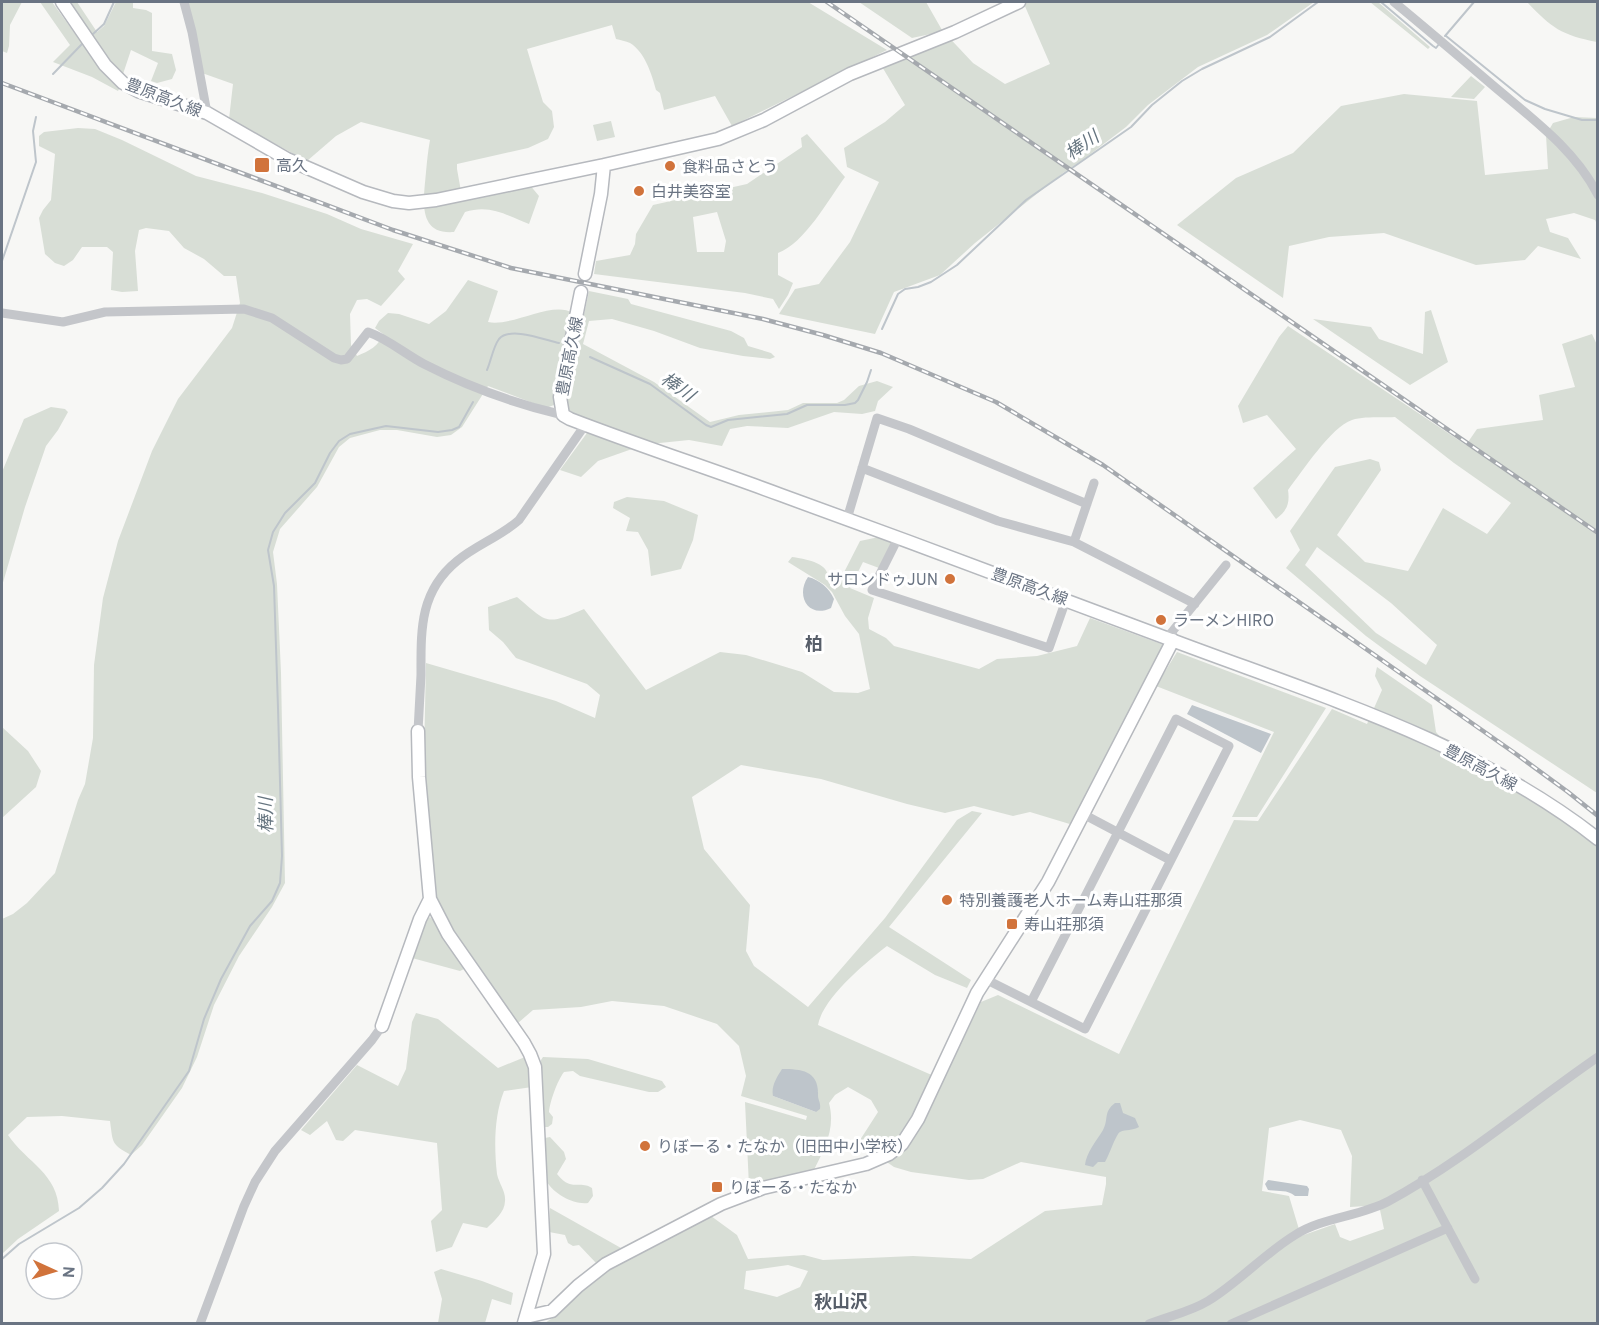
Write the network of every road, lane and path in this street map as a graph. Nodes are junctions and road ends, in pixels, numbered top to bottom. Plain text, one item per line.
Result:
1 (62, 2) edge
2 (184, 2) edge
3 (1019, 2) edge
4 (1394, 2) edge
5 (207, 113) junction
6 (604, 165) junction
7 (1598, 195) edge
8 (585, 274) dead end
9 (581, 292) dead end
10 (2, 314) edge
11 (563, 415) junction
12 (585, 425) junction
13 (862, 468) junction
14 (1094, 483) dead end
15 (1087, 504) junction
16 (847, 519) junction
17 (898, 538) junction
18 (1074, 542) junction
19 (1226, 565) dead end
20 (1066, 600) junction
21 (1195, 604) junction
22 (1170, 639) junction
23 (418, 731) joint
24 (1083, 814) junction
25 (1118, 833) junction
26 (1598, 839) edge
27 (1170, 860) junction
28 (430, 899) junction
29 (985, 979) junction
30 (1031, 1002) junction
31 (382, 1026) joint
32 (1598, 1057) edge
33 (1422, 1180) junction
34 (1448, 1228) junction
35 (1475, 1279) dead end
36 (525, 1320) edge
37 (200, 1323) edge
38 (1149, 1323) edge
39 (1231, 1323) edge

1 - 5 street, 豊原高久線
2 - 5 street
3 - 6 street, 豊原高久線
4 - 7 street
5 - 6 street, 豊原高久線
6 - 8 street
9 - 11 street, 豊原高久線
10 - 11 street
11 - 12 street, 豊原高久線
12 - 16 street, 豊原高久線
12 - 23 street
13 - 15 street
13 - 16 street
13 - 18 street
14 - 15 street
15 - 18 street
16 - 17 street, 豊原高久線
17 - 20 street, 豊原高久線
17 - 20 street
18 - 21 street
19 - 21 street
20 - 22 street, 豊原高久線
21 - 22 street
22 - 24 street
22 - 26 street, 豊原高久線
23 - 28 street
24 - 25 street
24 - 29 street
25 - 27 street
25 - 27 street
25 - 30 street
27 - 30 street
28 - 31 street
28 - 36 street
29 - 30 street
29 - 36 street
31 - 37 street
32 - 33 street
33 - 34 street
33 - 38 street
34 - 35 street
34 - 39 street

